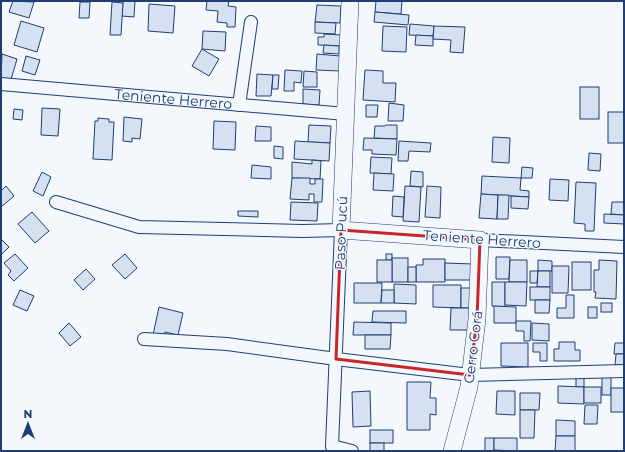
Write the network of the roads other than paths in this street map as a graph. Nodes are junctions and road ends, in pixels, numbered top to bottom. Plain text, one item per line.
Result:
1 (350, 1) edge
2 (251, 22) dead end
3 (1, 84) edge
4 (239, 105) junction
5 (346, 114) junction
6 (56, 202) dead end
7 (341, 230) junction
8 (480, 240) junction
9 (624, 247) edge
10 (144, 340) dead end
11 (336, 359) junction
12 (624, 371) edge
13 (470, 374) junction
14 (352, 451) edge
15 (452, 451) edge

1 - 5 main road, Paso Pucú
2 - 4 street
3 - 4 street, Teniente Herrero
4 - 5 street, Teniente Herrero
5 - 7 main road, Paso Pucú
6 - 7 street
7 - 8 main road, Teniente Herrero
7 - 11 street, Paso Pucú
8 - 9 street, Teniente Herrero
8 - 13 main road, Cerro Corá
10 - 11 street
11 - 13 street
11 - 14 street, Paso Pucú
12 - 13 street
13 - 15 main road, Cerro Corá

